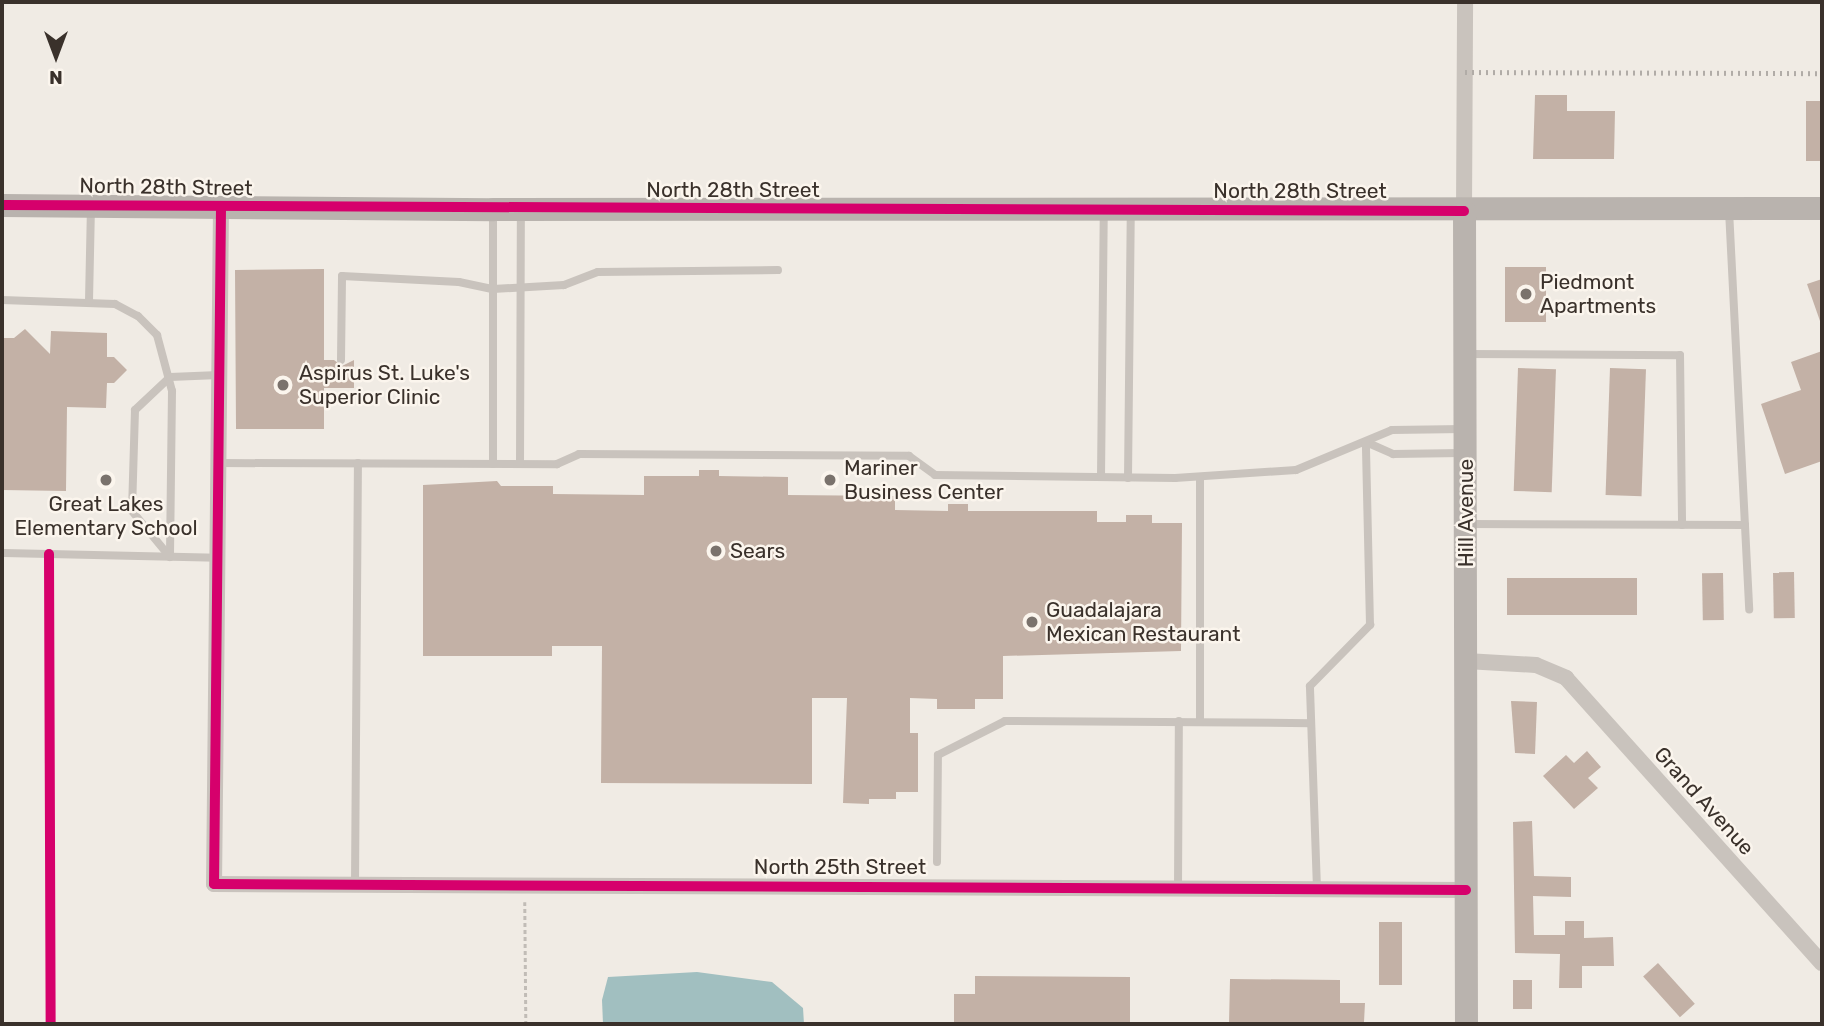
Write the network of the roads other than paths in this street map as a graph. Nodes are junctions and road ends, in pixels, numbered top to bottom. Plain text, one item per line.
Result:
1 (1465, 2) edge
2 (2, 205) edge
3 (91, 205) junction
4 (221, 208) junction
5 (1729, 208) junction
6 (1822, 208) edge
7 (494, 209) junction
8 (521, 209) junction
9 (1104, 210) junction
10 (1131, 210) junction
11 (1464, 211) junction
12 (778, 270) dead end
13 (521, 288) junction
14 (493, 289) junction
15 (2, 300) edge
16 (89, 301) junction
17 (1465, 354) junction
18 (341, 360) dead end
19 (219, 375) junction
20 (170, 377) junction
21 (1466, 429) junction
22 (1366, 442) junction
23 (1466, 453) junction
24 (218, 463) junction
25 (358, 463) junction
26 (493, 464) junction
27 (520, 464) junction
28 (1101, 477) junction
29 (1200, 477) junction
30 (1128, 478) junction
31 (1466, 524) junction
32 (1682, 525) junction
33 (1745, 525) junction
34 (4, 553) dead end
35 (170, 557) junction
36 (217, 558) junction
37 (1749, 609) dead end
38 (1466, 661) junction
39 (1200, 720) junction
40 (1179, 721) junction
41 (1311, 723) junction
42 (937, 862) dead end
43 (355, 884) junction
44 (1178, 888) junction
45 (1317, 889) junction
46 (1466, 890) junction
47 (1822, 963) edge
48 (1466, 1024) edge

1 - 11 street, Hill Avenue
2 - 3 main road, North 28th Street
3 - 4 main road, North 28th Street
3 - 16 lane
4 - 7 main road, North 28th Street
4 - 19 street
5 - 6 main road, North 28th Street
5 - 11 main road, North 28th Street
5 - 33 lane
7 - 8 main road, North 28th Street
7 - 14 lane
8 - 9 main road, North 28th Street
8 - 13 lane
9 - 10 main road, North 28th Street
9 - 28 lane
10 - 11 main road, North 28th Street
10 - 30 lane
11 - 17 main road, Hill Avenue
12 - 13 lane
13 - 14 lane
13 - 27 lane
14 - 18 lane
14 - 26 lane
15 - 16 lane
16 - 20 lane
17 - 21 main road, Hill Avenue
17 - 32 lane
19 - 20 lane
19 - 24 street
20 - 35 lane
20 - 35 lane
21 - 22 lane
21 - 23 main road, Hill Avenue
22 - 23 lane
22 - 29 lane
22 - 41 lane
23 - 31 main road, Hill Avenue
24 - 25 lane
24 - 36 street
25 - 26 lane
25 - 43 lane
26 - 27 lane
27 - 28 lane
28 - 30 lane
29 - 30 lane
29 - 39 lane
31 - 32 lane
31 - 38 main road, Hill Avenue
32 - 33 lane
33 - 37 lane
34 - 35 lane
35 - 36 lane
36 - 43 street, North 25th Street
38 - 46 main road, Hill Avenue
38 - 47 street, Grand Avenue
39 - 40 lane
39 - 41 lane
40 - 42 lane
40 - 44 lane
41 - 45 lane
43 - 44 street, North 25th Street
44 - 45 street, North 25th Street
45 - 46 street, North 25th Street
46 - 48 main road, Hill Avenue

